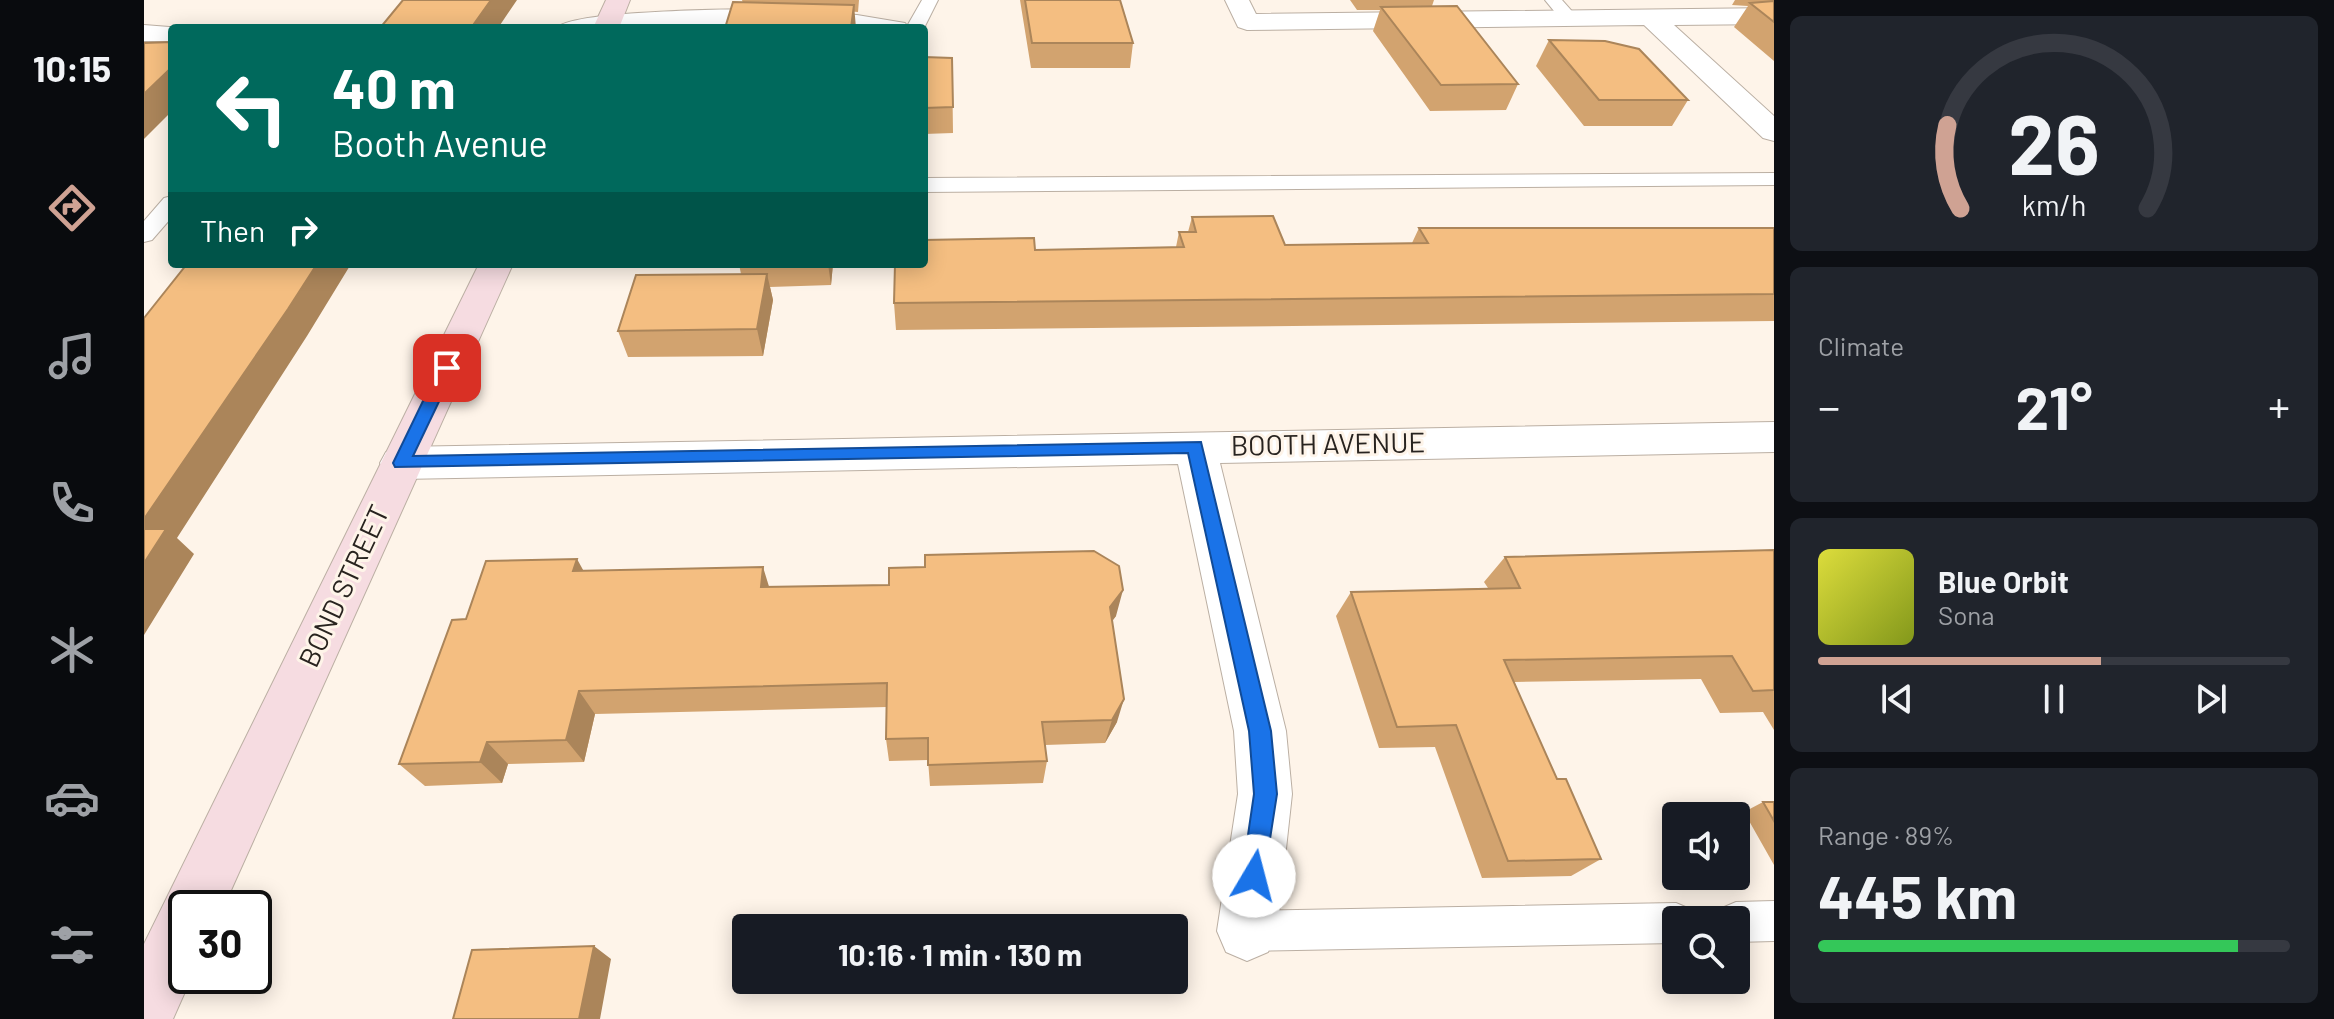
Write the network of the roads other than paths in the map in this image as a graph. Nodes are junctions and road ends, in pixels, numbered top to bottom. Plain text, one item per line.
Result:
1 (930, 0) edge
2 (1561, 9) edge
3 (1242, 11) edge
4 (1774, 16) edge
5 (611, 17) edge
6 (1650, 17) junction
7 (585, 24) edge
8 (872, 24) edge
9 (917, 24) edge
10 (144, 33) edge
11 (168, 33) edge
12 (1774, 132) edge
13 (1774, 179) edge
14 (928, 185) edge
15 (168, 208) edge
16 (144, 235) edge
17 (494, 268) edge
18 (1774, 437) edge
19 (1195, 447) junction
20 (401, 463) junction
21 (201, 890) edge
22 (1774, 921) edge
23 (1750, 922) edge
24 (1662, 923) edge
25 (1247, 931) joint
26 (168, 961) edge
27 (144, 1012) edge

1 - 9 lane
2 - 3 street
2 - 6 street
4 - 6 street
5 - 7 street
5 - 8 street
6 - 12 street
10 - 11 street
13 - 14 lane
15 - 16 lane
17 - 20 street, BOND STREET
18 - 19 street, BOOTH AVENUE
19 - 20 street, BOOTH AVENUE
19 - 25 street
20 - 21 street, BOND STREET
22 - 23 lane
24 - 25 lane
26 - 27 street

